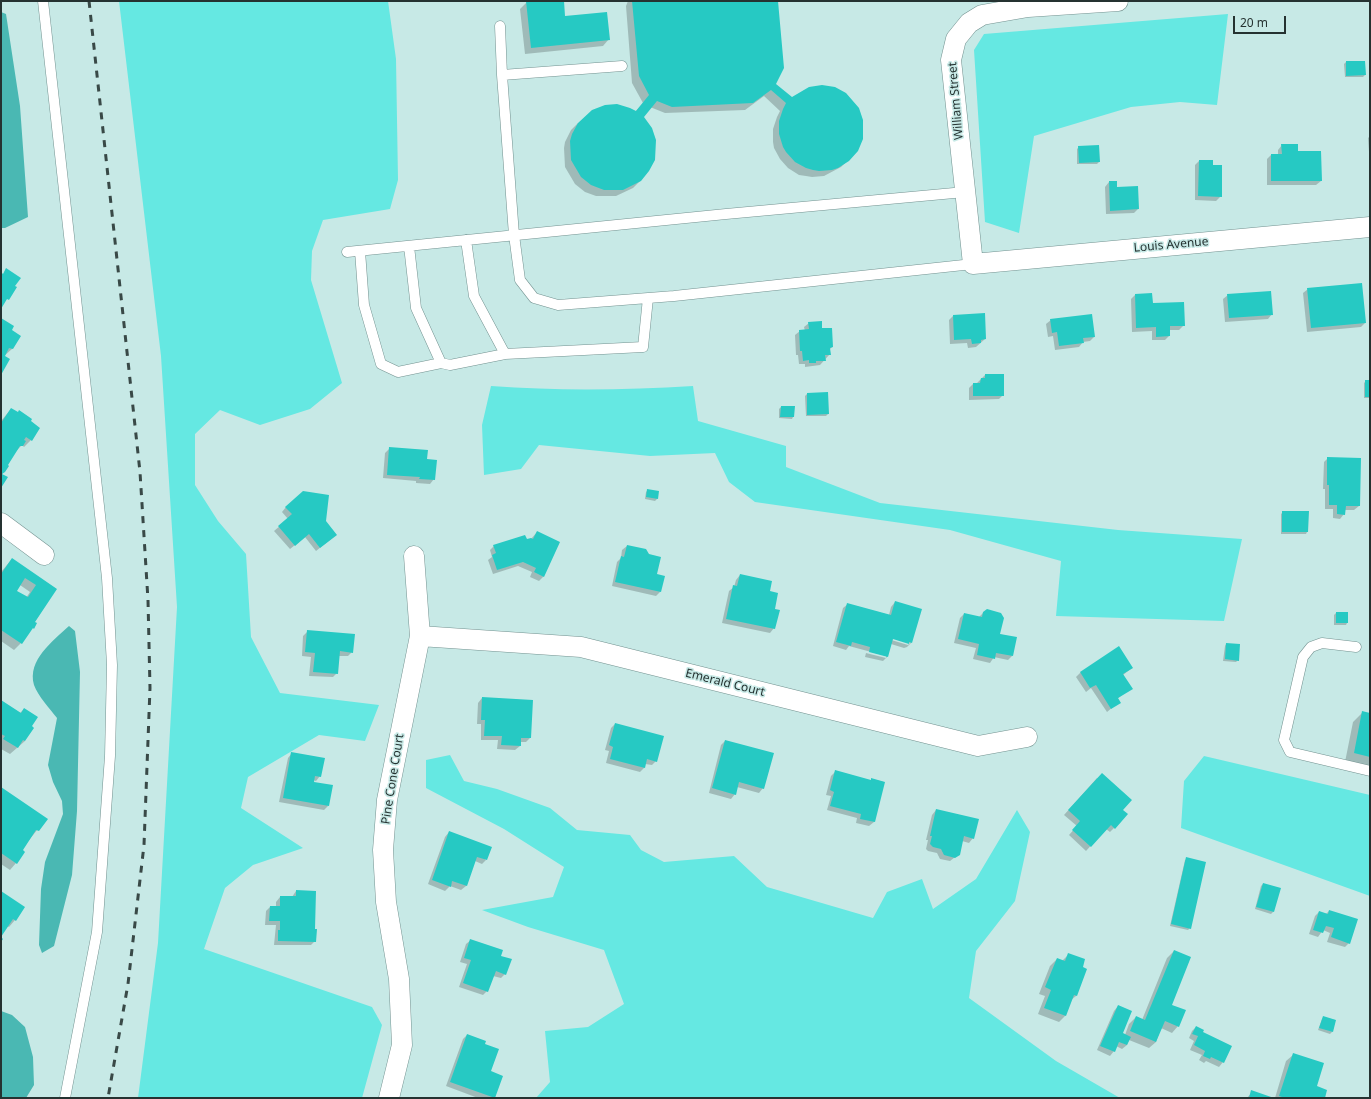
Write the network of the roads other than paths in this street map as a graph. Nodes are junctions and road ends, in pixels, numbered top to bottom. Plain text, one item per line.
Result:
1 (43, 1) edge
2 (1118, 1) edge
3 (500, 26) dead end
4 (622, 66) dead end
5 (502, 75) junction
6 (965, 192) junction
7 (1370, 227) edge
8 (514, 235) junction
9 (466, 240) junction
10 (409, 246) junction
11 (360, 251) junction
12 (348, 252) dead end
13 (973, 264) junction
14 (648, 298) junction
15 (505, 354) junction
16 (440, 363) junction
17 (1, 523) edge
18 (44, 555) dead end
19 (414, 556) dead end
20 (420, 636) junction
21 (1356, 647) dead end
22 (1027, 737) dead end
23 (1370, 771) edge
24 (64, 1098) edge
25 (389, 1098) edge

1 - 24 lane
2 - 6 street, William Street
3 - 5 lane
4 - 5 lane
5 - 8 lane
6 - 8 lane
6 - 13 street, William Street
7 - 13 street, Louis Avenue
8 - 9 lane
8 - 14 lane
9 - 10 lane
9 - 15 lane
10 - 11 lane
10 - 16 lane
11 - 12 lane
11 - 16 lane
13 - 14 lane
14 - 15 lane
15 - 16 lane
17 - 18 street
19 - 20 street, Pine Cone Court
20 - 22 street, Emerald Court
20 - 25 street, Pine Cone Court
21 - 23 lane

